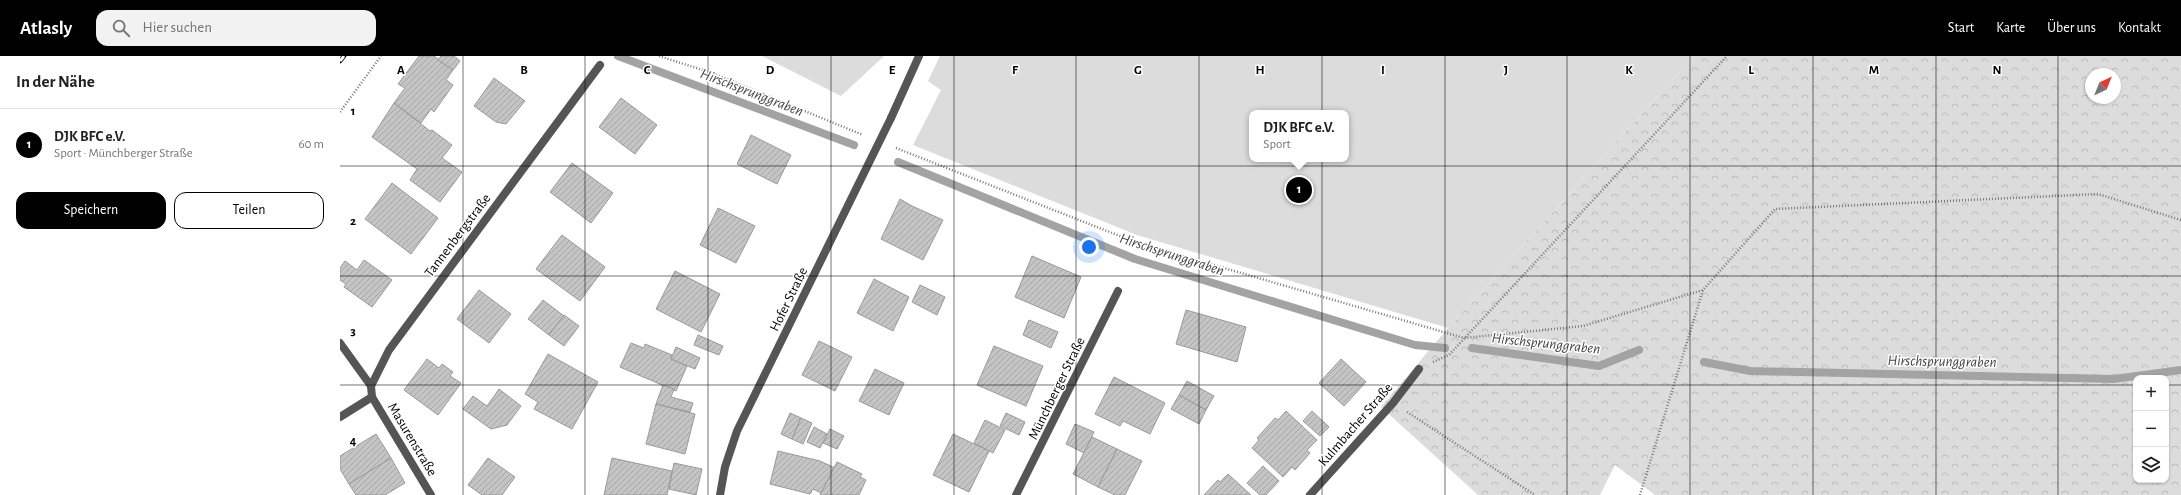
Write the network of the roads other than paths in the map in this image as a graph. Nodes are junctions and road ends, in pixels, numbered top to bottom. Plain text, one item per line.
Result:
1 (919, 56) edge
2 (600, 65) dead end
3 (1118, 291) dead end
4 (340, 343) edge
5 (1419, 369) road end
6 (371, 386) junction
7 (372, 397) junction
8 (340, 417) edge
9 (431, 495) edge
10 (720, 495) edge
11 (1016, 495) edge
12 (1310, 495) edge

1 - 10 street, Hofer Straße
2 - 6 street, Tannenbergstraße
3 - 11 street, Münchberger Straße
4 - 6 street
5 - 12 street, Kulmbacher Straße
6 - 7 street
7 - 8 street
7 - 9 street, Masurenstraße

